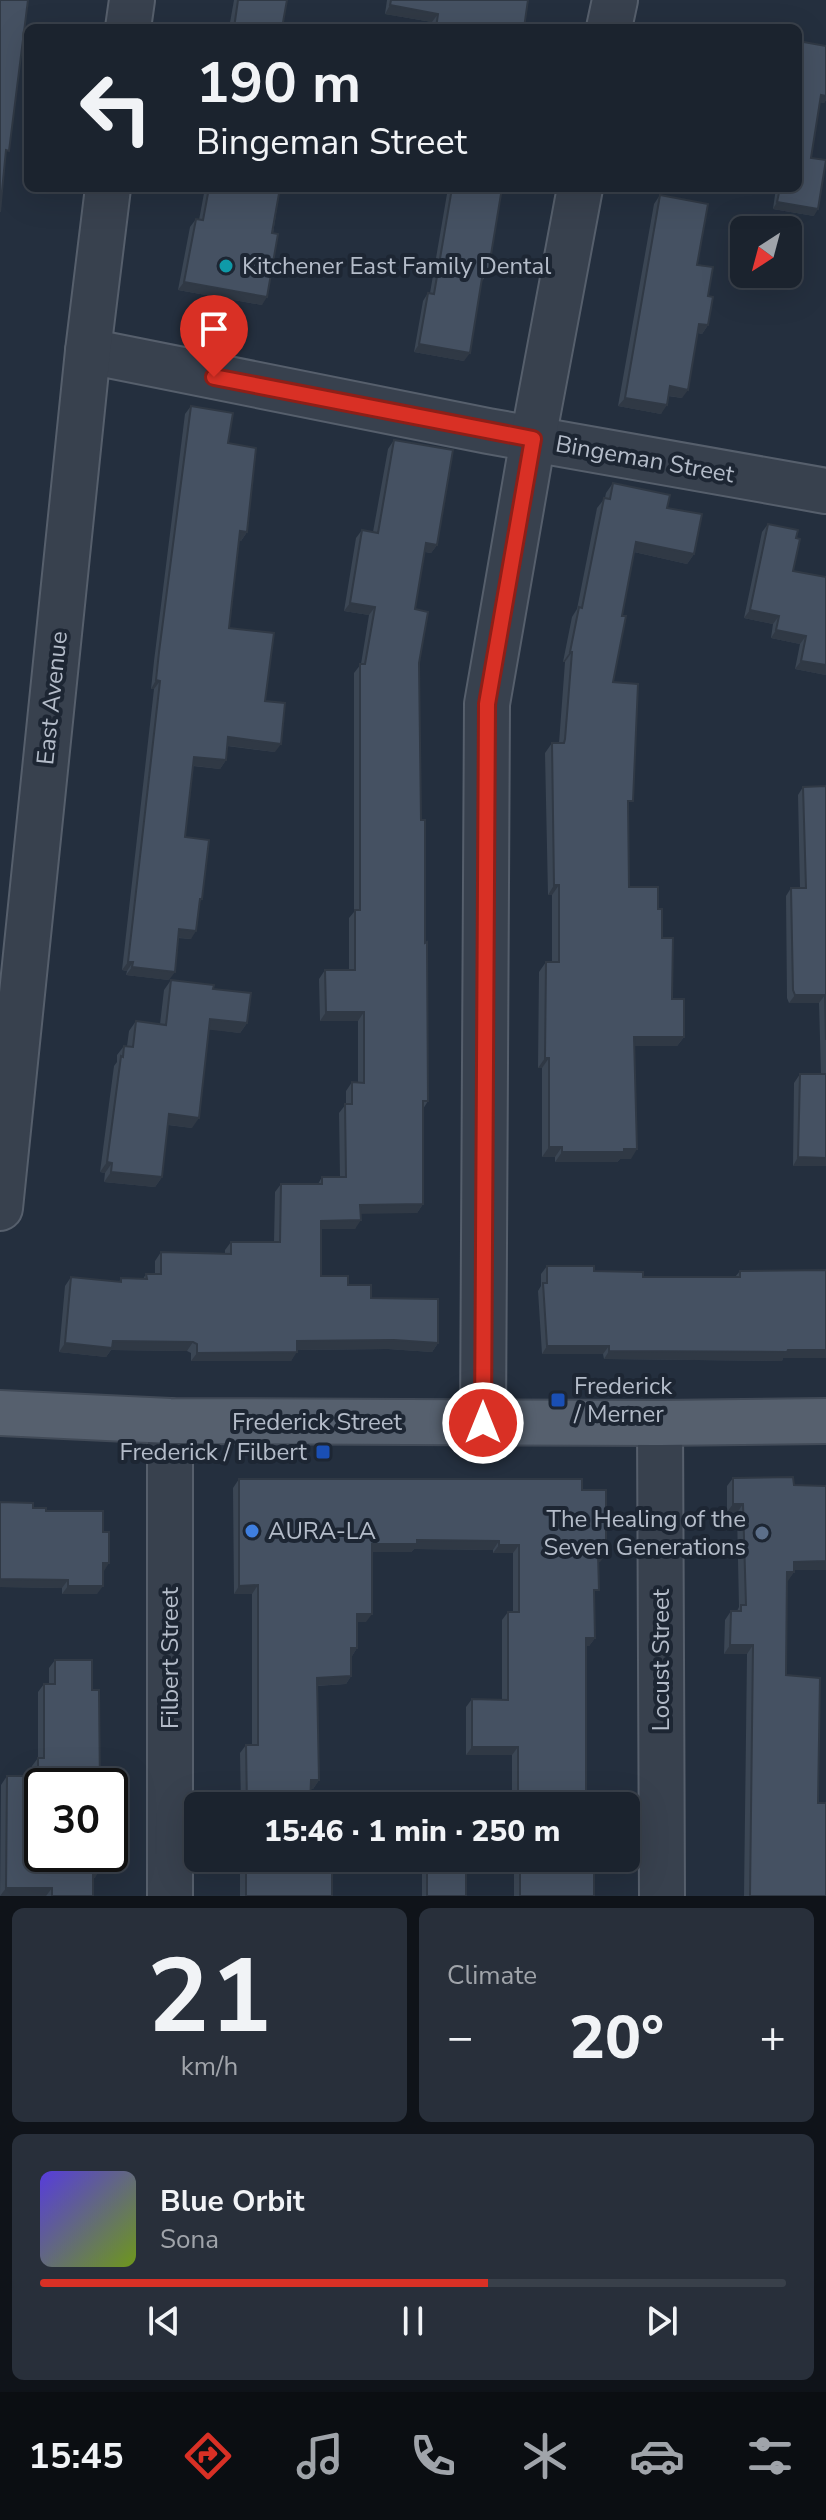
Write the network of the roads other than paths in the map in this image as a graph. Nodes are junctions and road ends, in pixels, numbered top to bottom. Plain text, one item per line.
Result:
1 (132, 0) edge
2 (615, 0) edge
3 (129, 24) edge
4 (610, 24) edge
5 (108, 192) edge
6 (579, 192) edge
7 (88, 351) junction
8 (533, 439) junction
9 (826, 491) edge
10 (0, 1208) edge
11 (0, 1413) edge
12 (170, 1421) junction
13 (826, 1421) edge
14 (483, 1423) junction
15 (660, 1423) junction
16 (170, 1896) edge
17 (662, 1896) edge

1 - 3 street
2 - 4 street
5 - 7 street, East Avenue
6 - 8 street
7 - 8 street, Bingeman Street
7 - 10 street, East Avenue
8 - 9 street, Bingeman Street
8 - 14 street
11 - 12 main road, Frederick Street
12 - 14 main road, Frederick Street
12 - 16 street, Filbert Street
13 - 15 main road, Frederick Street
14 - 15 main road, Frederick Street
15 - 17 street, Locust Street

